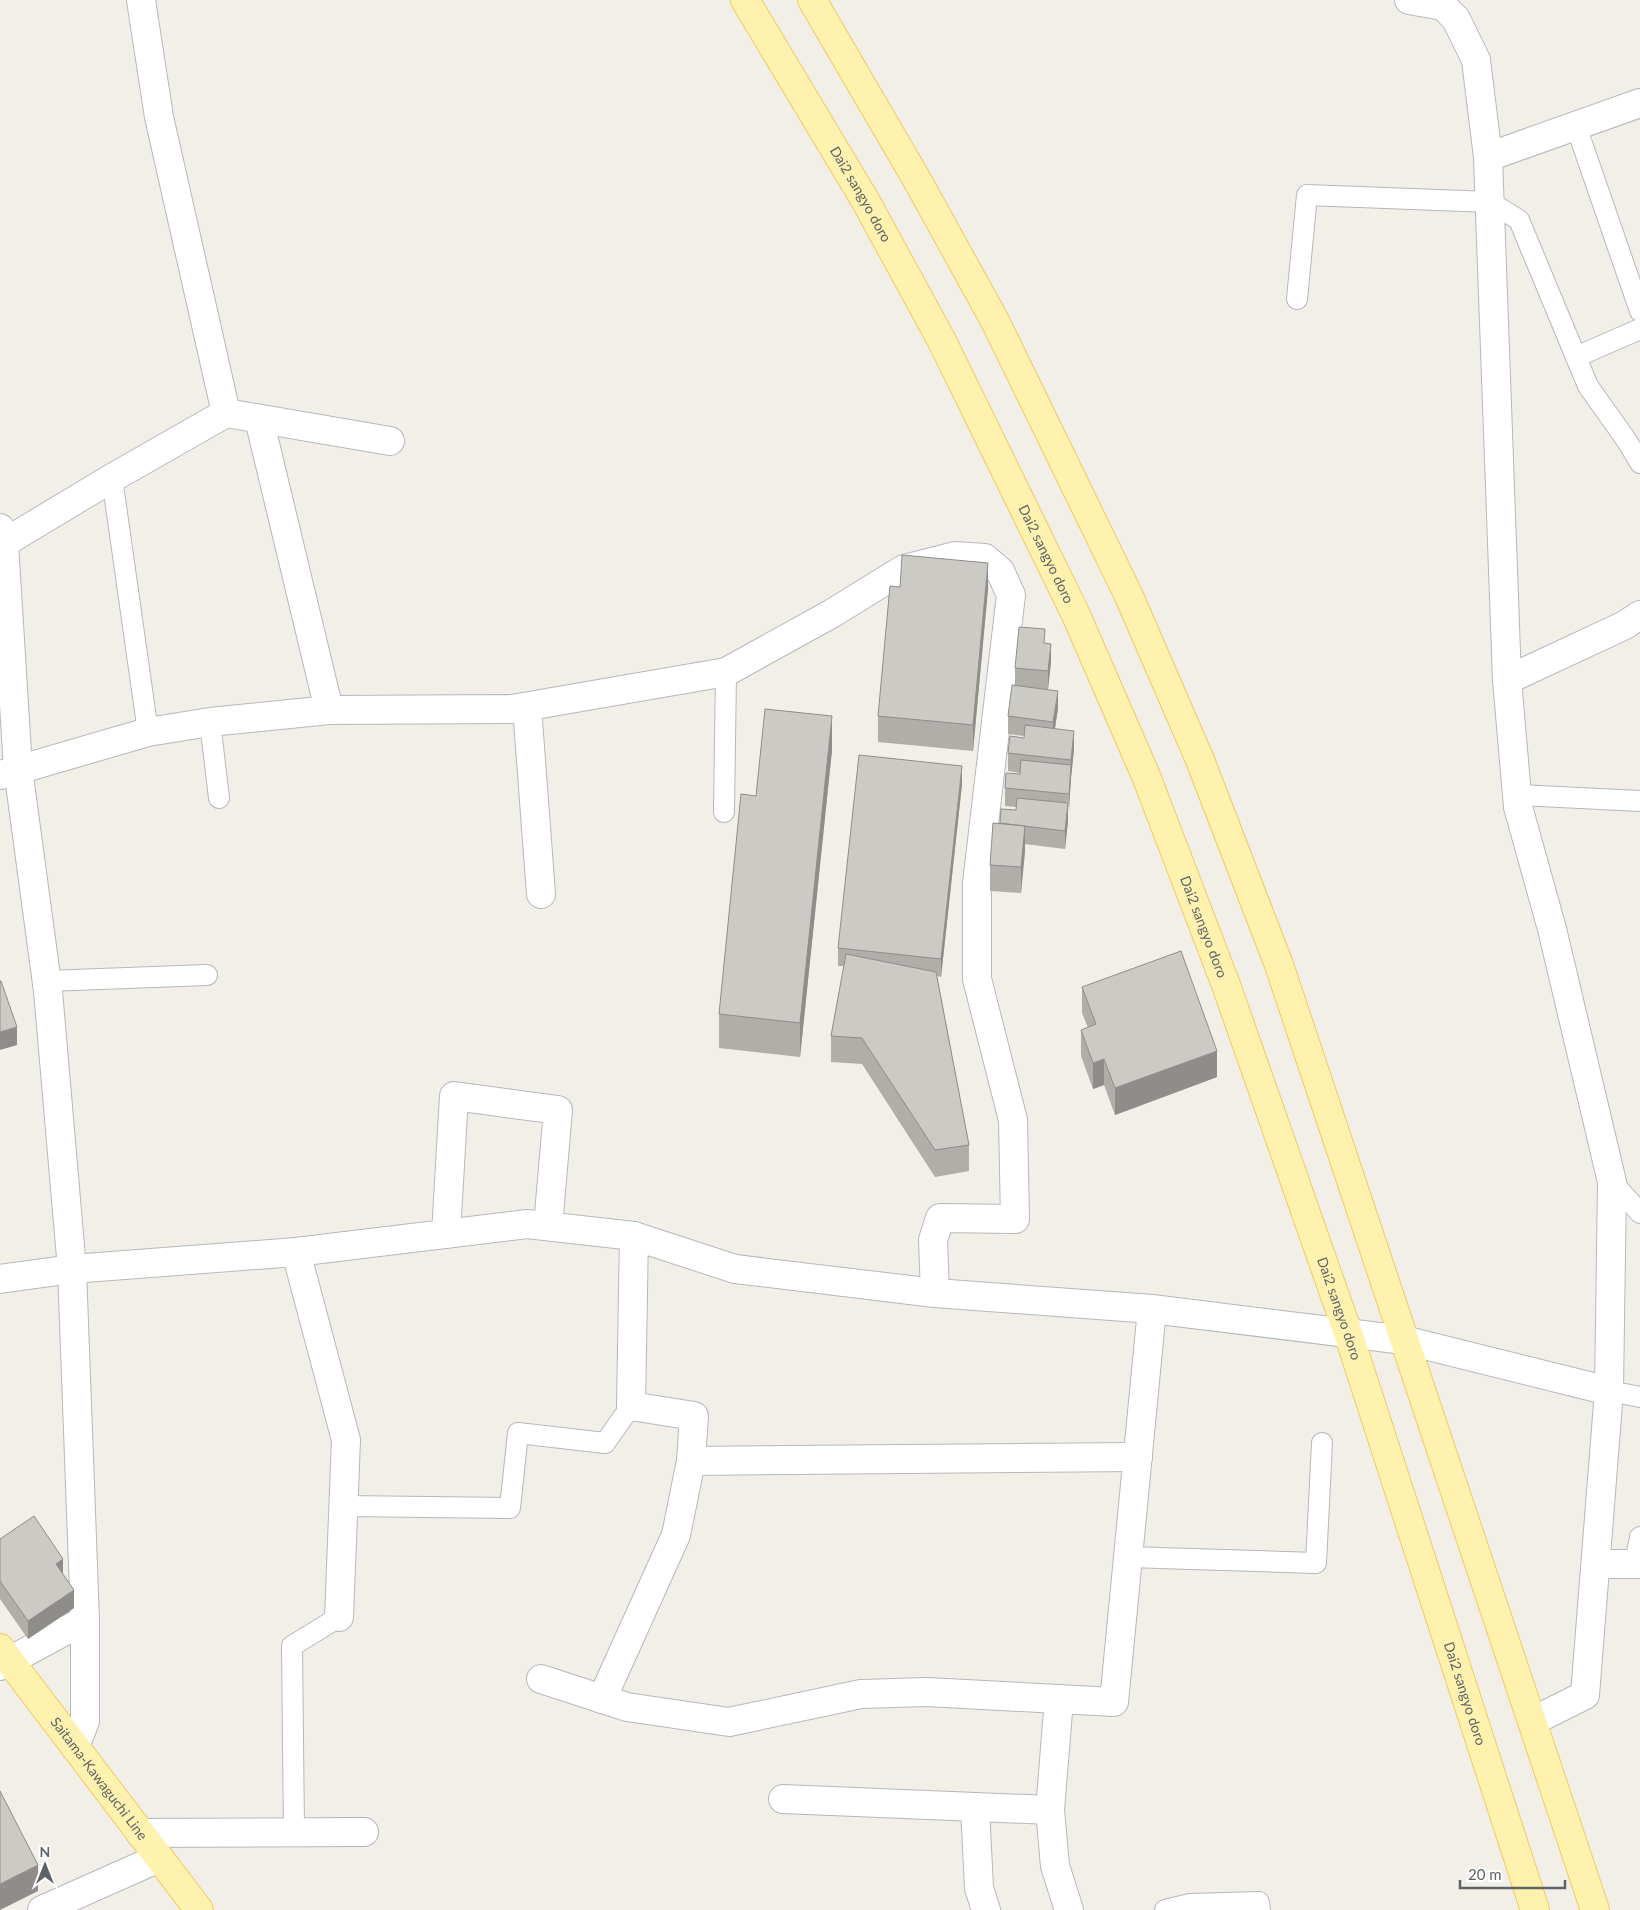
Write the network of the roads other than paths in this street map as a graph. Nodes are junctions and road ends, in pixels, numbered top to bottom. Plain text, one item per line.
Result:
1 (141, 0) edge
2 (745, 0) edge
3 (812, 0) edge
4 (1409, 0) edge
5 (1451, 3) edge
6 (1640, 103) edge
7 (1576, 126) junction
8 (1488, 157) junction
9 (1490, 202) junction
10 (1297, 299) dead end
11 (1640, 311) edge
12 (1640, 329) edge
13 (1576, 357) junction
14 (226, 414) junction
15 (259, 419) junction
16 (390, 441) dead end
17 (1640, 463) edge
18 (112, 478) junction
19 (2, 536) edge
20 (1640, 615) edge
21 (726, 672) junction
22 (1507, 680) junction
23 (527, 707) junction
24 (329, 710) junction
25 (210, 722) junction
26 (148, 732) junction
27 (9, 772) edge
28 (1517, 795) junction
29 (220, 798) dead end
30 (1640, 801) edge
31 (724, 812) dead end
32 (541, 894) dead end
33 (207, 975) dead end
34 (47, 981) junction
35 (1612, 1182) junction
36 (1640, 1213) edge
37 (548, 1226) junction
38 (446, 1234) junction
39 (634, 1236) junction
40 (296, 1252) junction
41 (72, 1269) junction
42 (0, 1279) edge
43 (935, 1293) junction
44 (1152, 1309) junction
45 (1348, 1333) junction
46 (1404, 1340) junction
47 (1608, 1391) junction
48 (1640, 1397) edge
49 (632, 1406) junction
50 (1322, 1443) dead end
51 (1138, 1457) junction
52 (691, 1461) junction
53 (344, 1506) junction
54 (1640, 1537) edge
55 (1128, 1557) junction
56 (1596, 1564) junction
57 (1637, 1564) edge
58 (339, 1617) joint
59 (85, 1620) junction
60 (3, 1658) edge
61 (540, 1680) dead end
62 (602, 1699) junction
63 (1059, 1699) junction
64 (1533, 1721) junction
65 (74, 1747) junction
66 (784, 1799) dead end
67 (975, 1807) junction
68 (1050, 1810) junction
69 (294, 1832) junction
70 (364, 1832) dead end
71 (140, 1833) junction
72 (159, 1858) junction
73 (42, 1910) edge
74 (199, 1910) edge
75 (986, 1910) edge
76 (1069, 1910) edge
77 (1165, 1910) edge
78 (1260, 1910) edge
79 (1535, 1910) edge
80 (1595, 1910) edge

1 - 14 street
2 - 45 main road, Dai2 sangyo doro
3 - 46 main road
4 - 5 street
5 - 8 street
6 - 7 street
7 - 8 street
7 - 11 lane
8 - 9 street
9 - 10 lane
9 - 13 lane
9 - 22 street
12 - 13 lane
13 - 17 lane
14 - 15 street
14 - 18 street
15 - 16 street
15 - 24 street
18 - 19 street
18 - 26 lane
19 - 27 street
20 - 22 street
21 - 23 street
21 - 31 lane
21 - 43 street
22 - 28 street
23 - 24 street
23 - 32 street
24 - 25 street
25 - 26 street
25 - 29 lane
26 - 27 street
27 - 34 street
28 - 30 lane
28 - 35 street
33 - 34 lane
34 - 41 street
35 - 36 lane
35 - 47 street
37 - 38 street
37 - 38 street
37 - 39 street
38 - 40 street
39 - 43 street
39 - 49 street
40 - 41 street
40 - 53 street
41 - 42 street
41 - 59 street
43 - 44 street
44 - 45 street
44 - 51 street
45 - 46 street
45 - 79 main road, Dai2 sangyo doro
46 - 47 street
46 - 64 main road
47 - 48 lane
47 - 56 street
49 - 52 street
49 - 53 lane
50 - 55 lane
51 - 52 street
51 - 55 street
52 - 62 street
53 - 58 street
54 - 57 lane
55 - 63 street
56 - 57 street
56 - 64 street
58 - 69 lane
59 - 60 street
59 - 65 street
60 - 65 main road, Saitama-Kawaguchi Line
61 - 62 street
62 - 63 street
63 - 68 street
64 - 80 main road
65 - 71 main road, Saitama-Kawaguchi Line
66 - 67 street
67 - 68 street
67 - 75 street
68 - 76 street
69 - 70 street
69 - 71 street
71 - 72 main road, Saitama-Kawaguchi Line
72 - 73 street
72 - 74 main road, Saitama-Kawaguchi Line
77 - 78 lane

